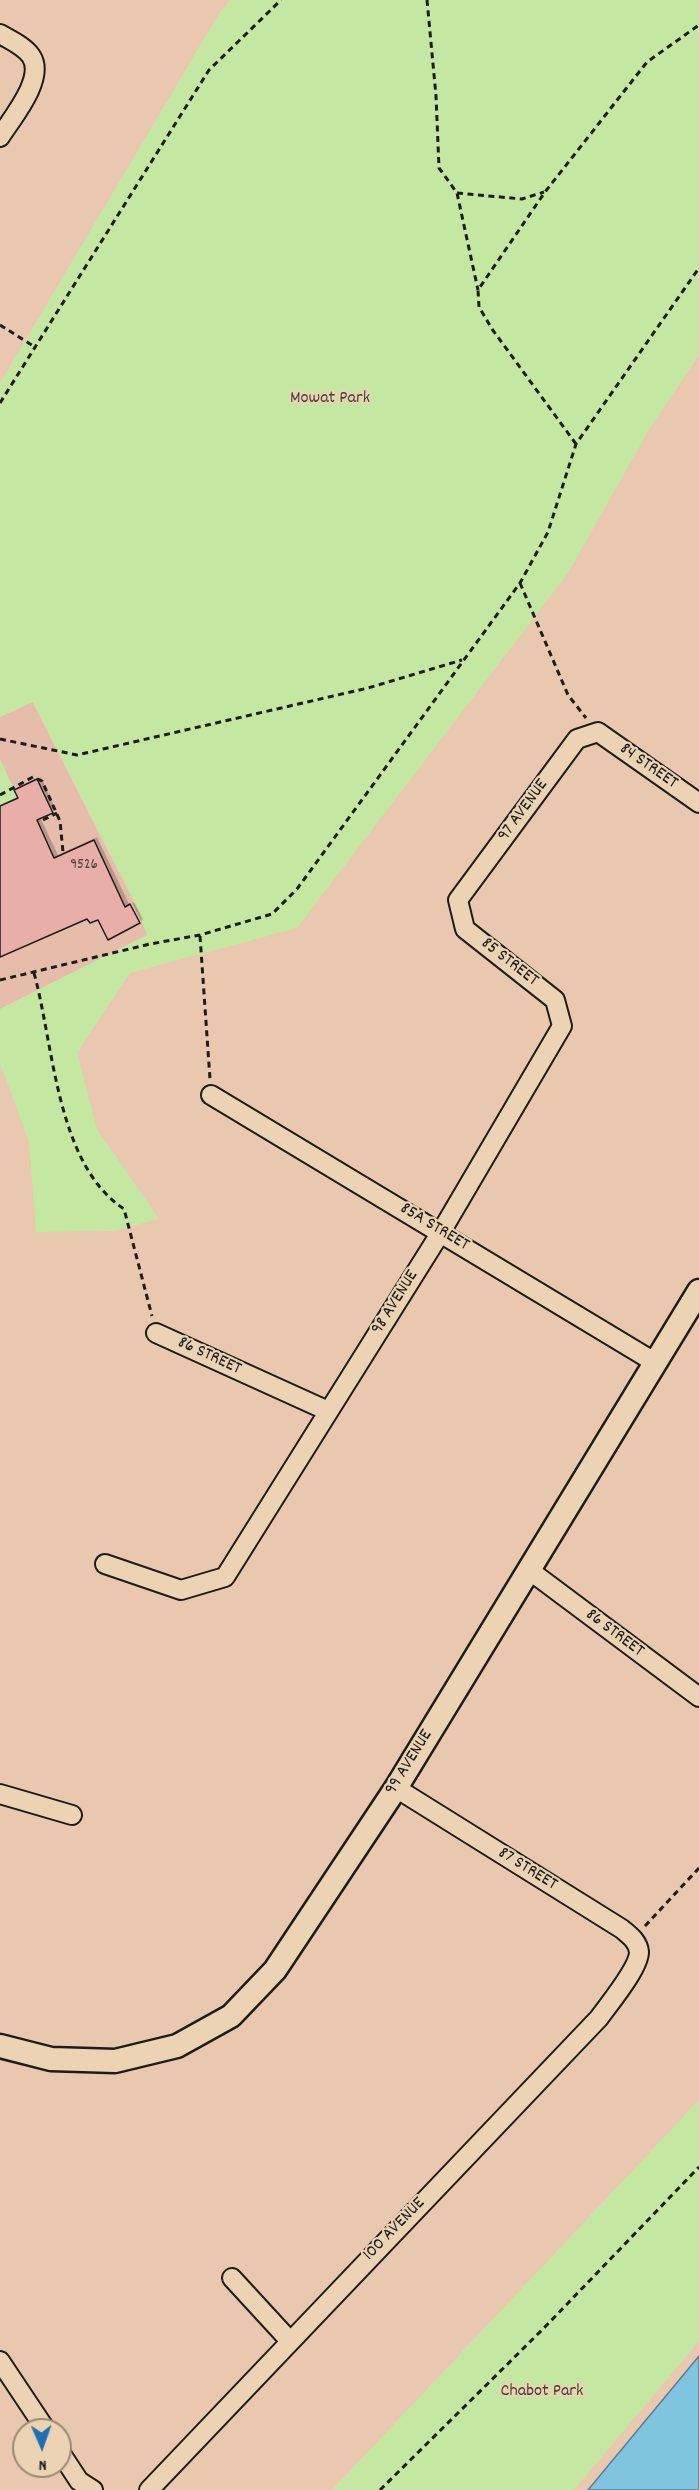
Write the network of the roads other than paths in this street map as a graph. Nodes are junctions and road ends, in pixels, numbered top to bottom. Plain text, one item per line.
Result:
1 (0, 34) edge
2 (0, 137) edge
3 (598, 732) joint
4 (699, 803) edge
5 (458, 900) joint
6 (562, 1026) joint
7 (211, 1095) road end
8 (441, 1232) junction
9 (699, 1291) edge
10 (156, 1333) road end
11 (656, 1363) junction
12 (328, 1411) junction
13 (105, 1564) dead end
14 (529, 1570) junction
15 (699, 1697) edge
16 (396, 1788) junction
17 (0, 1794) edge
18 (72, 1815) dead end
19 (635, 1965) joint
20 (0, 2046) edge
21 (232, 2278) dead end
22 (289, 2340) junction
23 (0, 2361) edge
24 (38, 2418) edge
25 (72, 2470) edge
26 (93, 2490) edge
27 (149, 2490) edge

1 - 2 street
3 - 4 street, 84 STREET
3 - 5 street, 97 AVENUE
5 - 6 street, 85 STREET
6 - 8 street, 98 AVENUE
7 - 8 street, 85A STREET
8 - 11 street, 85A STREET
8 - 12 street, 98 AVENUE
9 - 11 street, 99 AVENUE
10 - 12 street, 86 STREET
11 - 14 street, 99 AVENUE
12 - 13 street, 98 AVENUE
14 - 15 street, 86 STREET
14 - 16 street, 99 AVENUE
16 - 19 street, 87 STREET
16 - 20 street, 99 AVENUE
17 - 18 street
19 - 22 street, 100 AVENUE
21 - 22 street
22 - 27 street, 100 AVENUE
23 - 24 street
25 - 26 street

